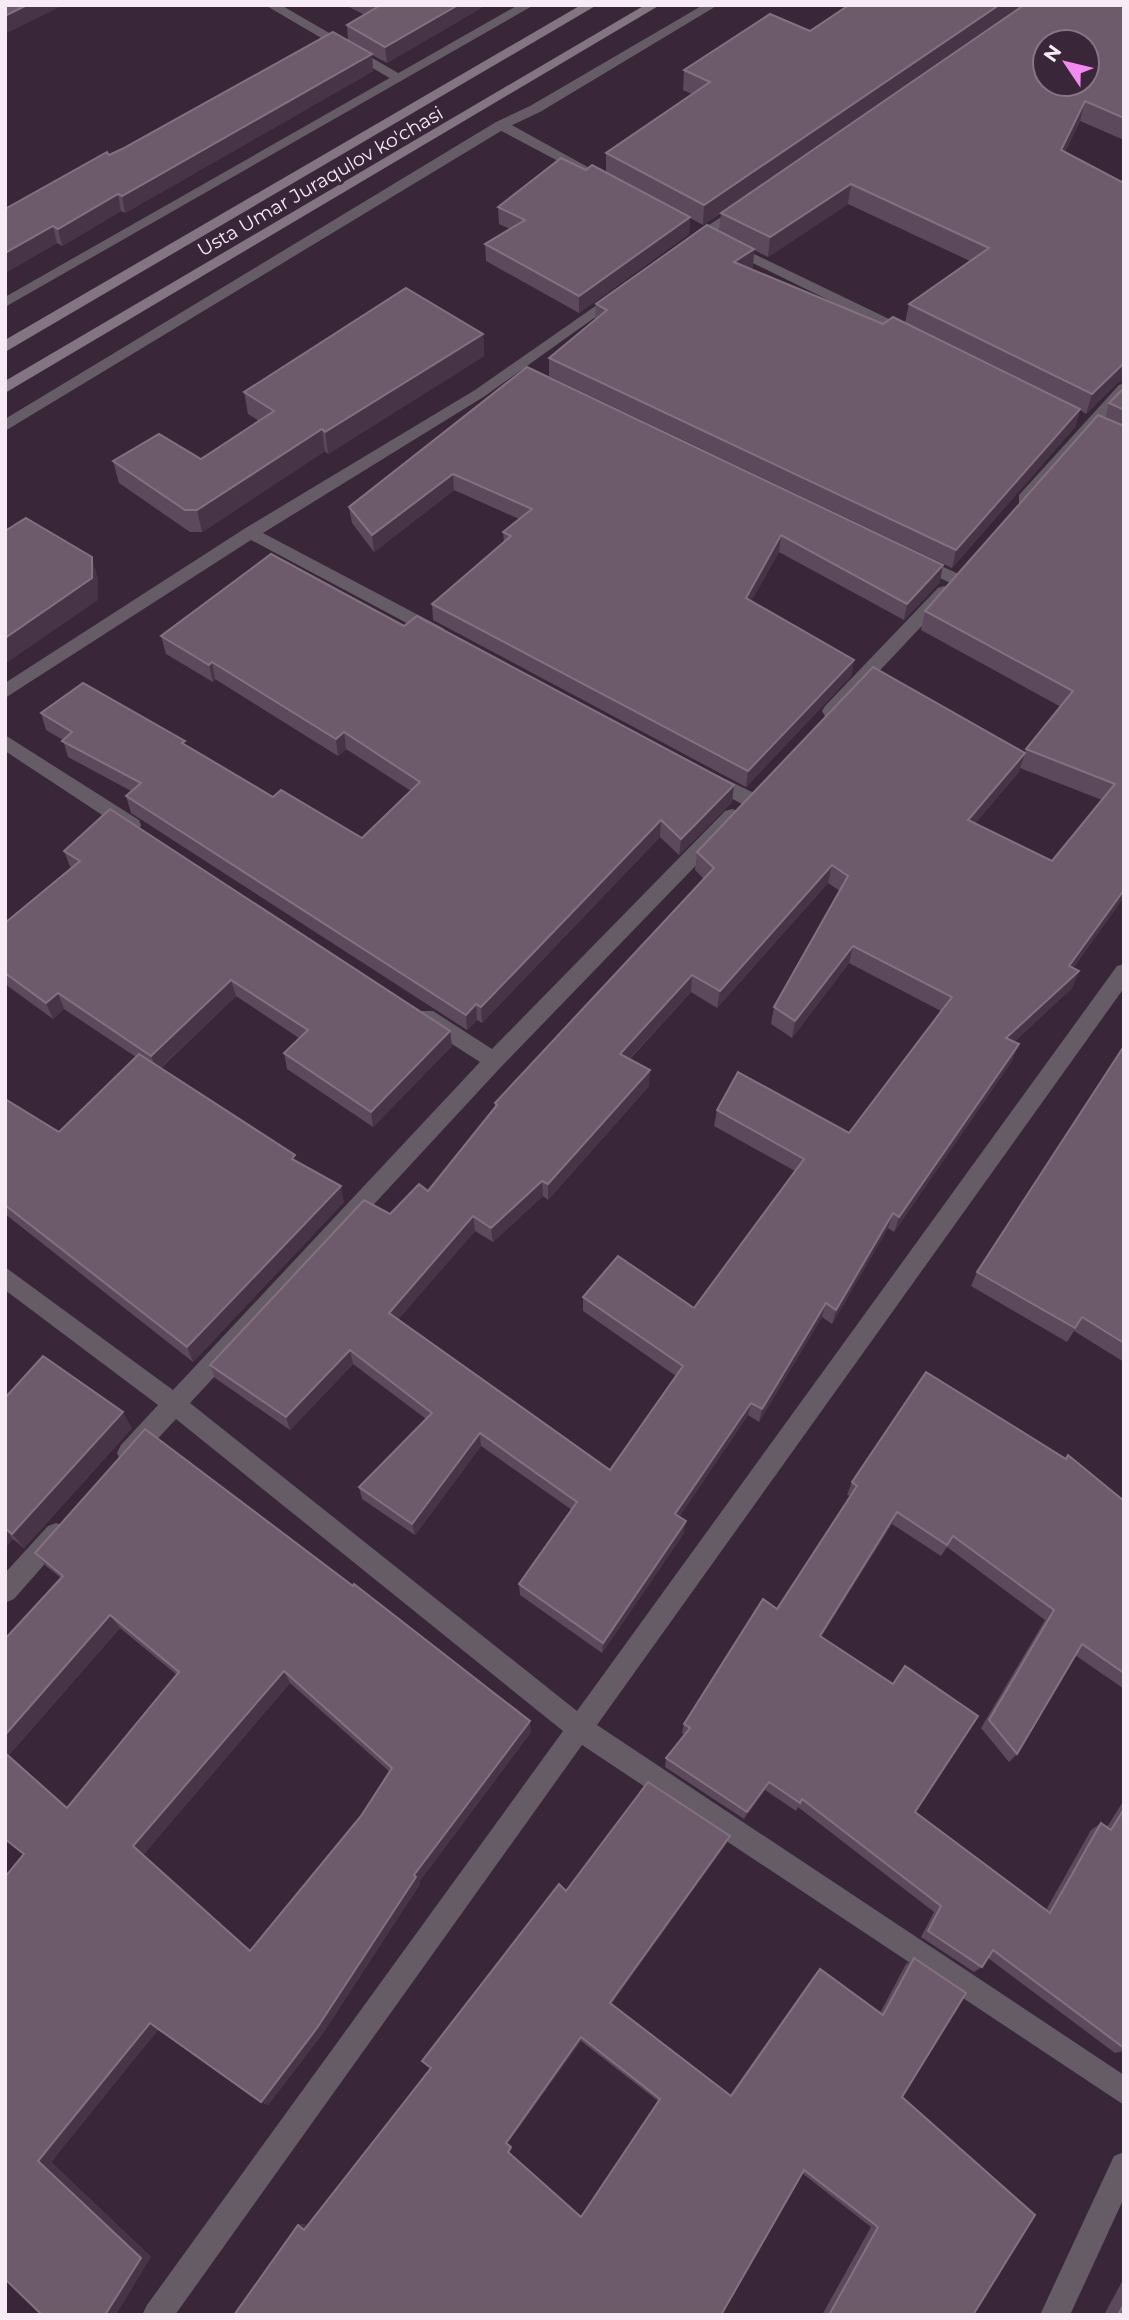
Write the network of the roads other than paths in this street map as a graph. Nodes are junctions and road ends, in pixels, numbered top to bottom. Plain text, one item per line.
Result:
1 (271, 5) edge
2 (528, 5) edge
3 (591, 5) edge
4 (654, 5) edge
5 (712, 5) edge
6 (398, 78) junction
7 (501, 125) junction
8 (609, 183) edge
9 (762, 194) edge
10 (698, 230) junction
11 (671, 257) edge
12 (626, 289) edge
13 (5, 303) edge
14 (928, 344) edge
15 (5, 347) edge
16 (5, 388) edge
17 (1124, 388) edge
18 (5, 426) edge
19 (1009, 517) edge
20 (250, 533) junction
21 (905, 555) edge
22 (457, 643) edge
23 (5, 692) edge
24 (814, 729) edge
25 (5, 743) edge
26 (688, 767) edge
27 (145, 833) edge
28 (1124, 972) edge
29 (412, 1008) edge
30 (494, 1061) junction
31 (5, 1277) edge
32 (173, 1403) junction
33 (117, 1466) edge
34 (70, 1518) edge
35 (5, 1591) edge
36 (579, 1728) junction
37 (1124, 2091) edge
38 (1124, 2166) edge
39 (157, 2315) edge
40 (1055, 2315) edge

1 - 6 street
2 - 6 street
3 - 15 main road, Usta Umar Juraqulov ko'chasi
4 - 16 main road, Usta Umar Juraqulov ko'chasi
5 - 7 street
6 - 13 street
7 - 8 street
7 - 18 street
9 - 10 street
10 - 11 street
10 - 14 street
12 - 20 street
17 - 19 street
20 - 22 street
20 - 23 street
21 - 24 street
25 - 27 street
26 - 30 street
28 - 36 street
29 - 30 street
30 - 32 street
31 - 32 street
32 - 33 street
32 - 36 street
34 - 35 street
36 - 37 street
36 - 39 street
38 - 40 street

